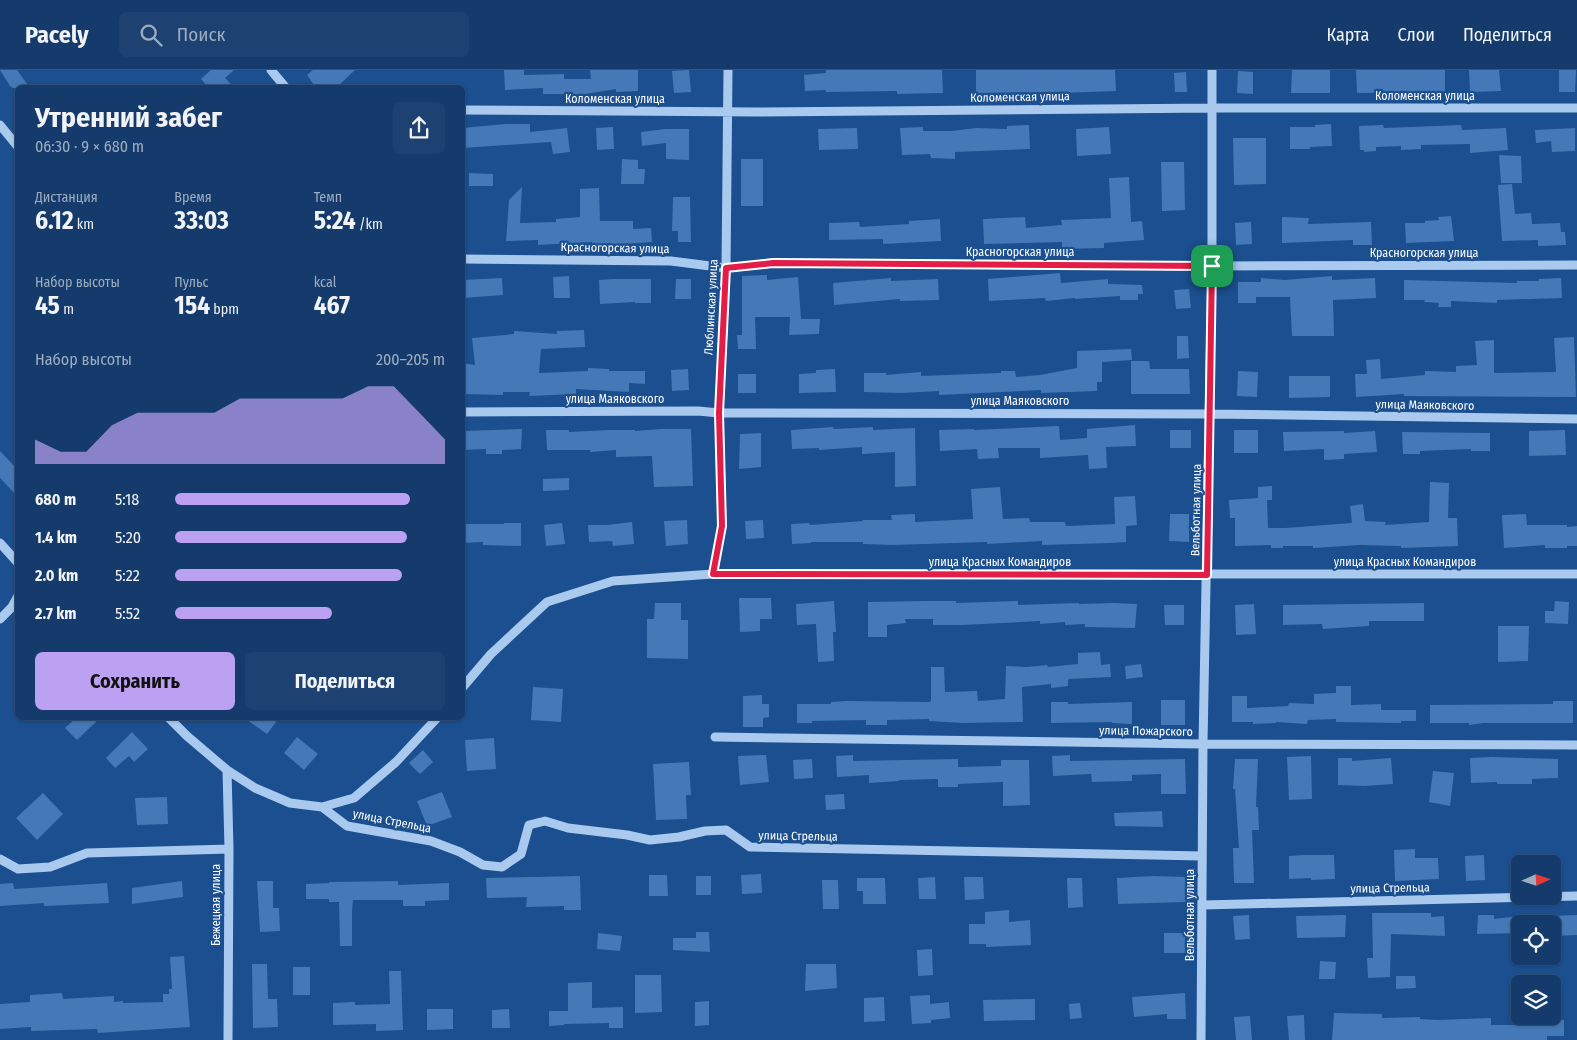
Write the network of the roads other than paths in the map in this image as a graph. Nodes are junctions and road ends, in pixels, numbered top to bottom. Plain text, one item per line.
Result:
1 (272, 70) edge
2 (728, 70) edge
3 (1212, 70) edge
4 (284, 85) edge
5 (1213, 108) junction
6 (1577, 108) edge
7 (465, 110) edge
8 (728, 111) junction
9 (0, 125) edge
10 (15, 143) edge
11 (465, 258) edge
12 (1577, 265) edge
13 (1212, 266) junction
14 (726, 268) junction
15 (465, 412) edge
16 (719, 413) junction
17 (1210, 414) junction
18 (1577, 419) edge
19 (0, 543) edge
20 (15, 560) edge
21 (713, 574) junction
22 (1577, 574) edge
23 (1207, 575) junction
24 (15, 602) edge
25 (0, 618) edge
26 (465, 684) edge
27 (171, 720) edge
28 (435, 720) edge
29 (715, 737) dead end
30 (1203, 744) junction
31 (1577, 745) edge
32 (227, 770) junction
33 (322, 807) junction
34 (229, 849) junction
35 (1202, 856) junction
36 (0, 859) edge
37 (1577, 896) edge
38 (1203, 905) junction
39 (228, 1040) edge
40 (1201, 1040) edge

1 - 4 street
2 - 8 street, Люблинская улица
3 - 5 street, Вельботная улица
5 - 6 street, Коломенская улица
5 - 8 street, Коломенская улица
5 - 13 street, Вельботная улица
7 - 8 street, Коломенская улица
8 - 14 street, Люблинская улица
9 - 10 street
11 - 14 street, Красногорская улица
12 - 13 street, Красногорская улица
13 - 14 street, Красногорская улица
13 - 17 street, Вельботная улица
14 - 16 street, Люблинская улица
15 - 16 street, улица Маяковского
16 - 17 street, улица Маяковского
16 - 21 street, Люблинская улица
17 - 18 street, улица Маяковского
17 - 23 street, Вельботная улица
19 - 20 street
21 - 23 street, улица Красных Командиров
21 - 26 street, улица Красных Командиров
22 - 23 street, улица Красных Командиров
23 - 30 street, Вельботная улица
24 - 25 street
27 - 32 street
28 - 33 street
29 - 30 street, улица Пожарского
30 - 31 street, улица Пожарского
30 - 35 street, Вельботная улица
32 - 33 street
32 - 34 street, Бежецкая улица
33 - 35 street, улица Стрельца
34 - 36 street
34 - 39 street, Бежецкая улица
35 - 38 street, Вельботная улица
37 - 38 street, улица Стрельца
38 - 40 street, Вельботная улица

